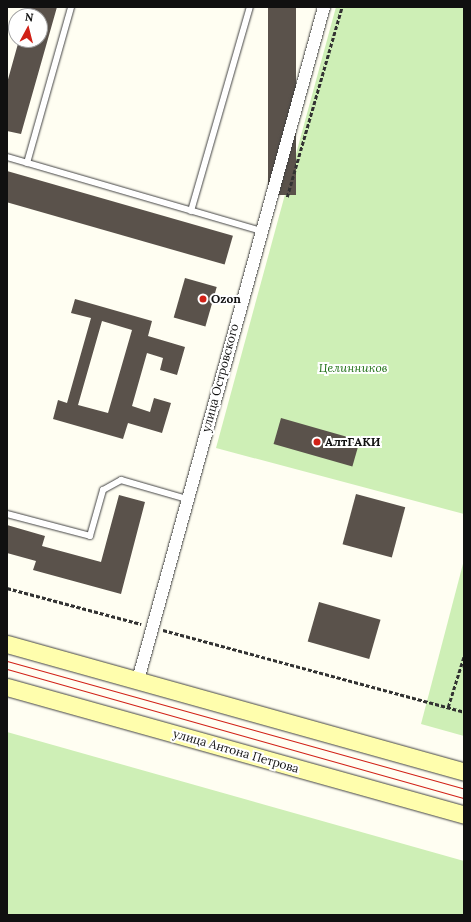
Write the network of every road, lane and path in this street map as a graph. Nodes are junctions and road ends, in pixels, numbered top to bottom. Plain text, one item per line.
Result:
1 (71, 7) edge
2 (250, 7) edge
3 (324, 7) edge
4 (7, 157) edge
5 (27, 163) junction
6 (191, 211) junction
7 (261, 231) junction
8 (187, 499) junction
9 (7, 514) edge
10 (7, 588) edge
11 (152, 627) junction
12 (7, 644) edge
13 (464, 656) edge
14 (138, 680) junction
15 (7, 687) edge
16 (448, 707) junction
17 (464, 712) edge
18 (464, 772) edge
19 (464, 815) edge

1 - 5 lane
2 - 6 lane
3 - 7 street, улица Островского
4 - 5 lane
5 - 6 lane
6 - 7 lane
7 - 8 street, улица Островского
8 - 9 lane
8 - 11 street, улица Островского
10 - 11 path
11 - 14 street, улица Островского
11 - 16 path
12 - 14 main road
13 - 16 path
14 - 18 main road
15 - 19 main road, улица Антона Петрова
16 - 17 path

